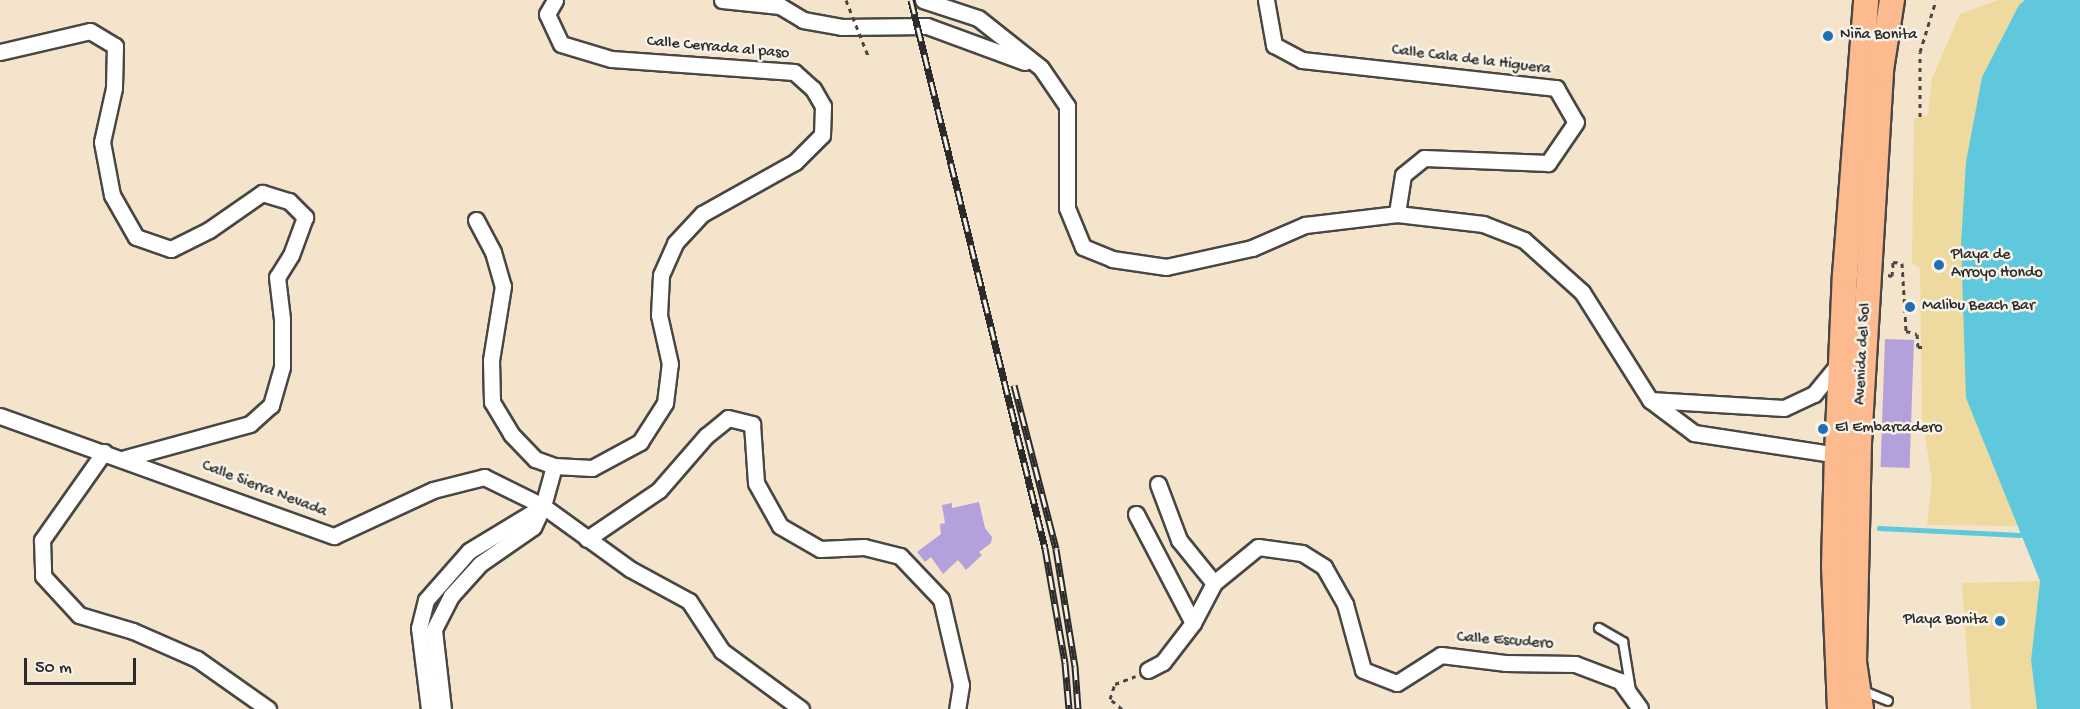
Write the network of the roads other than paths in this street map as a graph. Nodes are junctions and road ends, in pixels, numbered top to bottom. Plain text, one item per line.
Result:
1 (555, 0) edge
2 (722, 0) edge
3 (923, 0) edge
4 (1266, 0) edge
5 (1866, 0) edge
6 (1892, 0) edge
7 (1908, 0) edge
8 (785, 3) edge
9 (0, 52) edge
10 (1041, 68) junction
11 (1881, 70) junction
12 (1397, 214) junction
13 (476, 220) dead end
14 (1841, 361) junction
15 (1650, 400) junction
16 (0, 416) edge
17 (104, 452) junction
18 (1837, 454) junction
19 (126, 458) junction
20 (554, 466) junction
21 (1158, 484) dead end
22 (543, 506) junction
23 (1136, 513) dead end
24 (587, 539) junction
25 (1214, 584) junction
26 (1193, 623) junction
27 (1599, 628) dead end
28 (1148, 670) road end
29 (1860, 699) edge
30 (1888, 701) dead end
31 (1636, 704) edge
32 (268, 709) edge
33 (429, 709) edge
34 (443, 709) edge
35 (801, 709) edge
36 (957, 709) edge
37 (1840, 709) edge

1 - 20 street, Calle Cerrada al paso
2 - 8 street
3 - 10 street
4 - 12 street, Calle Cala de la Higuera
5 - 14 main road, Avenida del Sol
6 - 11 main road, Avenida del Sol
7 - 11 main road
8 - 10 street
9 - 19 street
10 - 12 street
11 - 29 main road, Avenida del Sol
12 - 15 street
13 - 20 street
14 - 15 street
14 - 18 main road, Avenida del Sol
15 - 18 street
16 - 17 street, Calle Sierra Nevada
17 - 19 street, Calle Sierra Nevada
17 - 32 street
18 - 37 main road, Avenida del Sol
19 - 22 street, Calle Sierra Nevada
20 - 22 street
21 - 25 street
22 - 24 street, Calle Sierra Nevada
22 - 33 street
22 - 34 street
23 - 26 street
24 - 35 street, Calle Sierra Nevada
24 - 36 street
25 - 26 street, Calle Escudero
25 - 31 street, Calle Escudero
26 - 28 street, Calle Escudero
27 - 31 lane
29 - 30 lane

